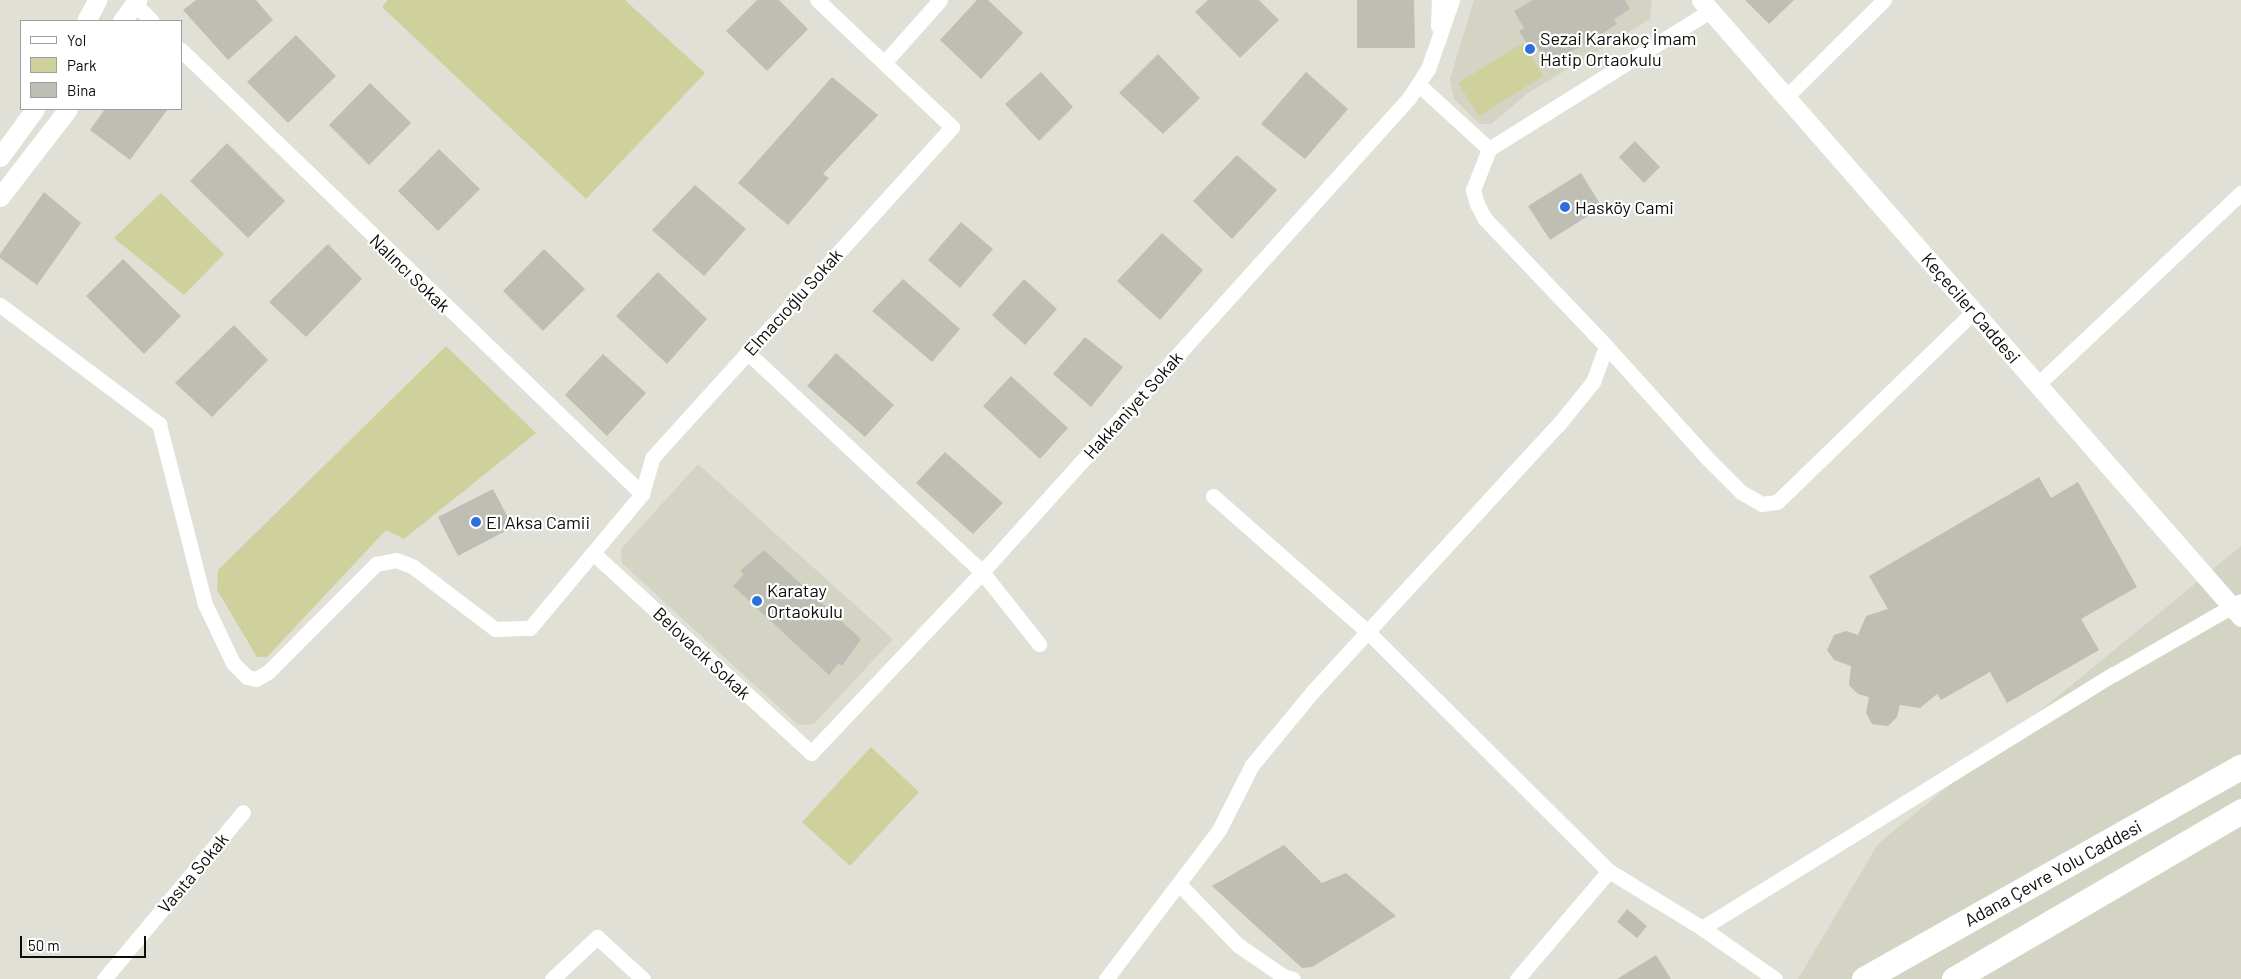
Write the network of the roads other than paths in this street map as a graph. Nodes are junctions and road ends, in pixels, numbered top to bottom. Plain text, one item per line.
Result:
1 (97, 0) edge
2 (817, 0) edge
3 (940, 0) edge
4 (1439, 0) edge
5 (1452, 0) edge
6 (1884, 0) edge
7 (134, 1) edge
8 (1706, 5) edge
9 (87, 20) edge
10 (123, 20) edge
11 (151, 20) edge
12 (1438, 44) junction
13 (182, 51) edge
14 (884, 63) junction
15 (1419, 85) junction
16 (1788, 95) junction
17 (34, 110) edge
18 (67, 110) edge
19 (1489, 149) junction
20 (0, 156) edge
21 (2241, 193) edge
22 (0, 197) edge
23 (0, 305) edge
24 (1973, 312) junction
25 (1606, 346) junction
26 (747, 352) junction
27 (2038, 384) junction
28 (642, 494) junction
29 (1213, 496) dead end
30 (593, 552) junction
31 (982, 572) junction
32 (2238, 608) edge
33 (1368, 632) junction
34 (1039, 644) dead end
35 (811, 753) joint
36 (2241, 767) edge
37 (2241, 811) edge
38 (243, 812) dead end
39 (1609, 871) junction
40 (1179, 884) junction
41 (1702, 928) junction
42 (104, 979) edge
43 (552, 979) edge
44 (643, 979) edge
45 (1106, 979) edge
46 (1293, 979) edge
47 (1518, 979) edge
48 (1775, 979) edge
49 (1864, 979) edge
50 (1954, 979) edge

1 - 9 street
2 - 14 street, Elmacıoğlu Sokak
3 - 14 street
4 - 12 street, Hakkaniyet Sokak
5 - 12 street, Hakkaniyet Sokak
6 - 16 street
7 - 10 street
7 - 11 street
8 - 16 street, Keçeciler Caddesi
8 - 19 street
12 - 15 street, Hakkaniyet Sokak
13 - 28 street, Nalıncı Sokak
14 - 26 street, Elmacıoğlu Sokak
15 - 19 street
15 - 31 street, Hakkaniyet Sokak
16 - 24 street, Keçeciler Caddesi
17 - 20 street
18 - 22 street
19 - 25 street
21 - 27 street
23 - 30 street, Elmacıoğlu Sokak
24 - 25 street
24 - 27 street, Keçeciler Caddesi
25 - 33 street
26 - 28 street, Elmacıoğlu Sokak
26 - 31 street
27 - 32 street, Keçeciler Caddesi
28 - 30 street, Elmacıoğlu Sokak
29 - 33 street
30 - 35 street, Belovacık Sokak
31 - 34 street
31 - 35 street, Hakkaniyet Sokak
32 - 41 street
33 - 39 street
33 - 40 street
36 - 49 highway, Adana Çevre Yolu Caddesi
37 - 50 highway
38 - 42 street, Vasıta Sokak
39 - 41 street
39 - 47 street
40 - 45 street
40 - 46 street
41 - 48 street
43 - 44 street

